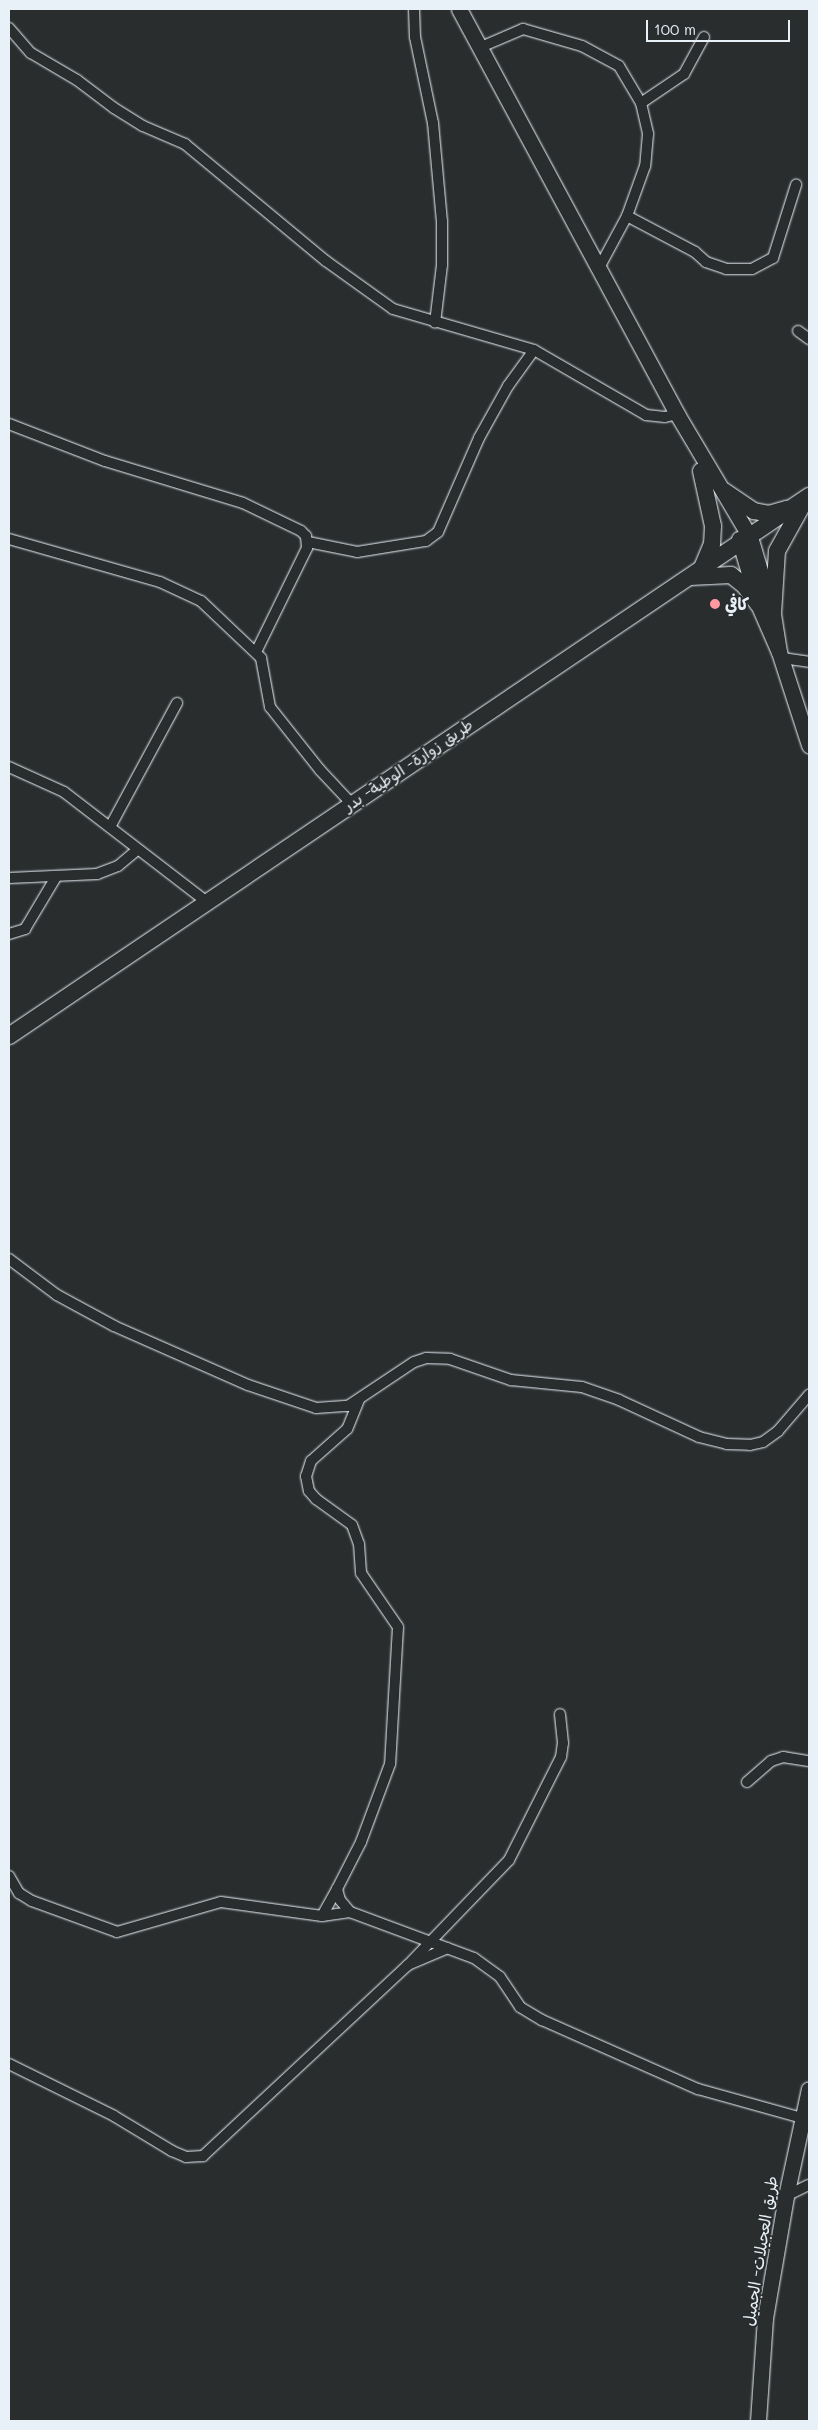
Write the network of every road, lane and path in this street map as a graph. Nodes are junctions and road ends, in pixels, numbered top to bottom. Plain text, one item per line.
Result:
1 (414, 9) edge
2 (459, 9) edge
3 (9, 28) edge
4 (704, 37) dead end
5 (481, 48) junction
6 (642, 103) junction
7 (796, 185) dead end
8 (627, 216) junction
9 (599, 268) junction
10 (435, 323) junction
11 (798, 331) dead end
12 (809, 339) edge
13 (534, 350) junction
14 (680, 419) junction
15 (9, 424) edge
16 (700, 471) junction
17 (724, 491) junction
18 (804, 500) edge
19 (9, 540) edge
20 (746, 540) junction
21 (308, 542) junction
22 (702, 567) junction
23 (688, 576) junction
24 (758, 604) junction
25 (774, 614) junction
26 (256, 652) junction
27 (780, 655) junction
28 (809, 662) edge
29 (177, 703) dead end
30 (809, 744) edge
31 (9, 766) edge
32 (351, 803) junction
33 (110, 827) junction
34 (137, 850) junction
35 (56, 877) junction
36 (9, 878) edge
37 (207, 902) junction
38 (9, 934) edge
39 (9, 1036) edge
40 (9, 1259) edge
41 (809, 1395) edge
42 (359, 1400) junction
43 (560, 1714) dead end
44 (809, 1761) edge
45 (747, 1782) dead end
46 (9, 1876) edge
47 (337, 1889) junction
48 (350, 1912) junction
49 (322, 1916) junction
50 (430, 1941) junction
51 (448, 1948) junction
52 (408, 1966) junction
53 (9, 2064) edge
54 (809, 2089) edge
55 (802, 2118) junction
56 (809, 2185) edge
57 (786, 2196) junction
58 (758, 2421) edge

1 - 10 street
2 - 5 main road
3 - 10 street
4 - 6 street
5 - 6 street
5 - 9 main road
6 - 8 street
7 - 8 street
8 - 9 street
9 - 14 main road
10 - 13 street
11 - 12 street
13 - 14 street
13 - 21 street
14 - 16 main road
14 - 17 main road
15 - 21 street
16 - 20 main road
16 - 22 highway
17 - 18 highway
17 - 20 main road
18 - 20 highway, طريق زوارة- الوطية- بدر
18 - 25 highway
19 - 26 street
20 - 22 highway, طريق زوارة- الوطية- بدر
20 - 24 main road
20 - 25 main road
21 - 26 street
22 - 23 highway, طريق زوارة- الوطية- بدر
23 - 24 highway
23 - 32 highway, طريق زوارة- الوطية- بدر
24 - 27 main road
25 - 27 main road
26 - 32 street
27 - 28 street
27 - 30 main road
29 - 33 street
31 - 33 street
32 - 37 highway, طريق زوارة- الوطية- بدر
33 - 34 street
34 - 35 street
34 - 37 street
35 - 36 street
35 - 38 street
37 - 39 highway, طريق زوارة- الوطية- بدر
40 - 42 street
41 - 42 street
42 - 47 street
43 - 50 street
44 - 45 street
46 - 49 street
47 - 48 street
47 - 49 street
48 - 49 street
48 - 50 street
50 - 51 street
50 - 52 street
51 - 52 street
51 - 55 street
52 - 53 street
54 - 55 main road, طريق العجيلات- الجميل
55 - 57 main road, طريق العجيلات- الجميل
56 - 57 street
57 - 58 main road, طريق العجيلات- الجميل

